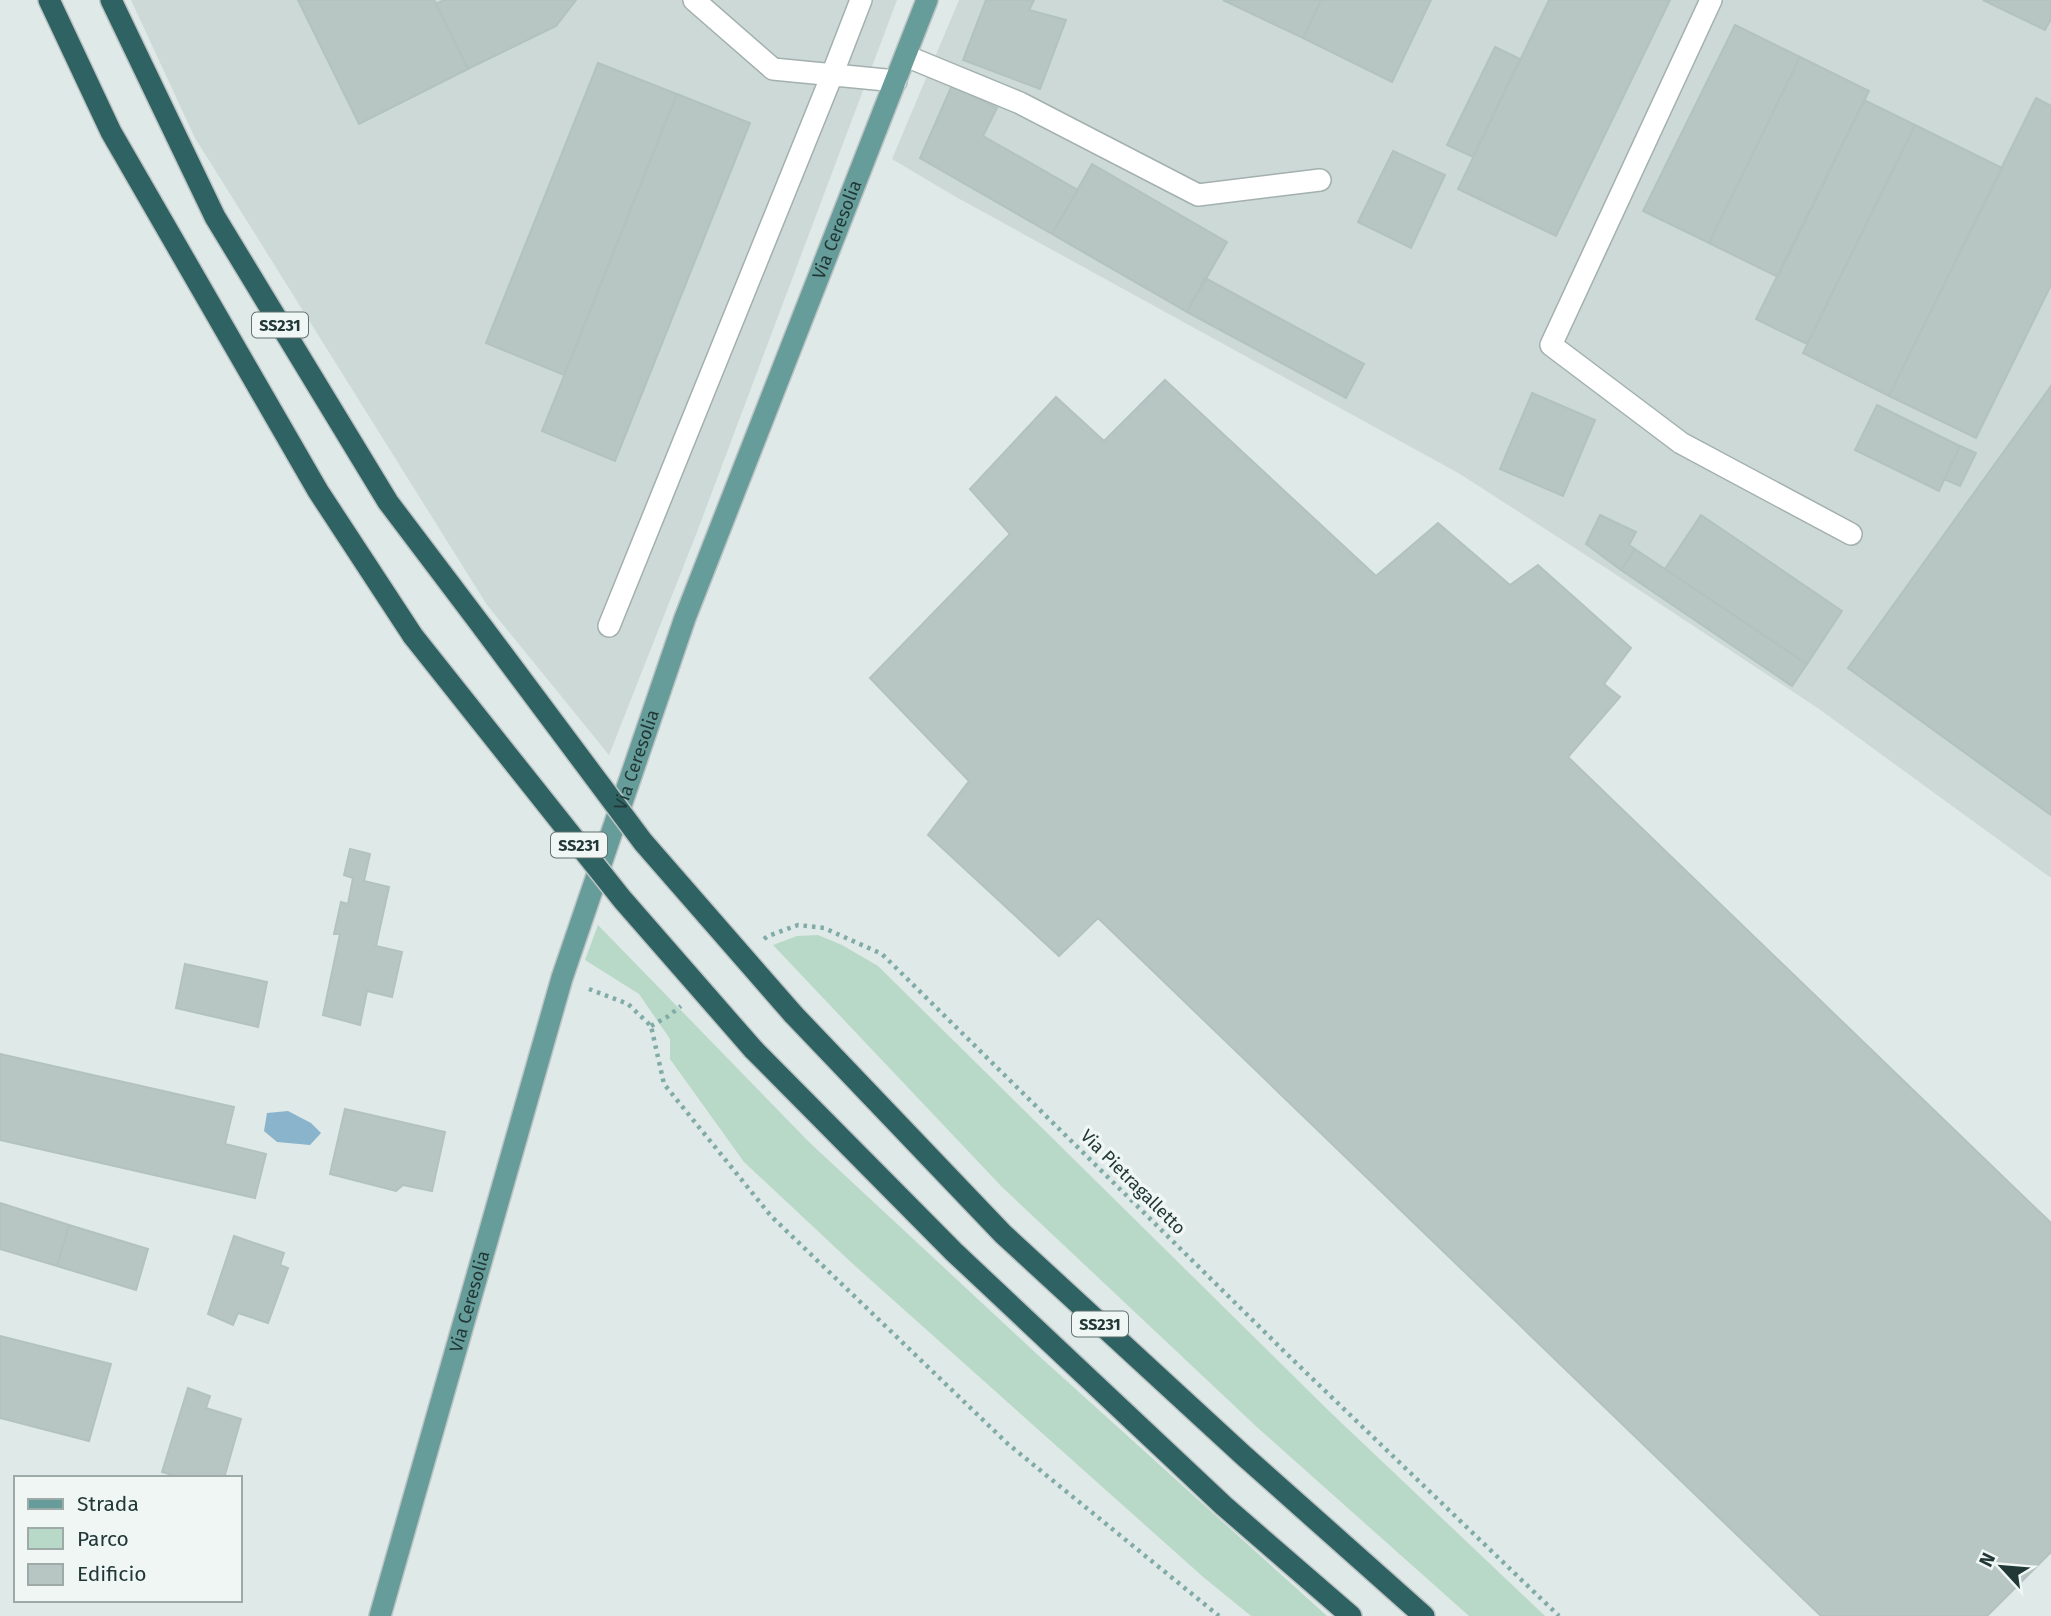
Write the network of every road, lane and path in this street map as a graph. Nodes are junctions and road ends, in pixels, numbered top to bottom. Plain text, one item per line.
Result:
1 (49, 0) edge
2 (111, 0) edge
3 (694, 0) edge
4 (861, 0) edge
5 (927, 0) edge
6 (1711, 0) edge
7 (906, 56) junction
8 (832, 75) junction
9 (896, 81) junction
10 (1320, 180) dead end
11 (1851, 534) dead end
12 (609, 626) dead end
13 (758, 944) dead end
14 (562, 978) junction
15 (687, 1001) dead end
16 (651, 1026) junction
17 (380, 1616) edge
18 (1219, 1616) edge
19 (1351, 1616) edge
20 (1424, 1616) edge
21 (1559, 1616) edge

1 - 19 highway, SS231, bridge
2 - 20 highway, SS231, bridge
3 - 8 street
4 - 8 street
5 - 7 main road, Via Ceresolia
6 - 11 street
7 - 9 main road, Via Ceresolia
7 - 10 street
8 - 9 street
8 - 12 street
9 - 14 main road, Via Ceresolia
13 - 21 path, Via Pietragalletto
14 - 16 path
14 - 17 main road, Via Ceresolia
15 - 16 path
16 - 18 path

